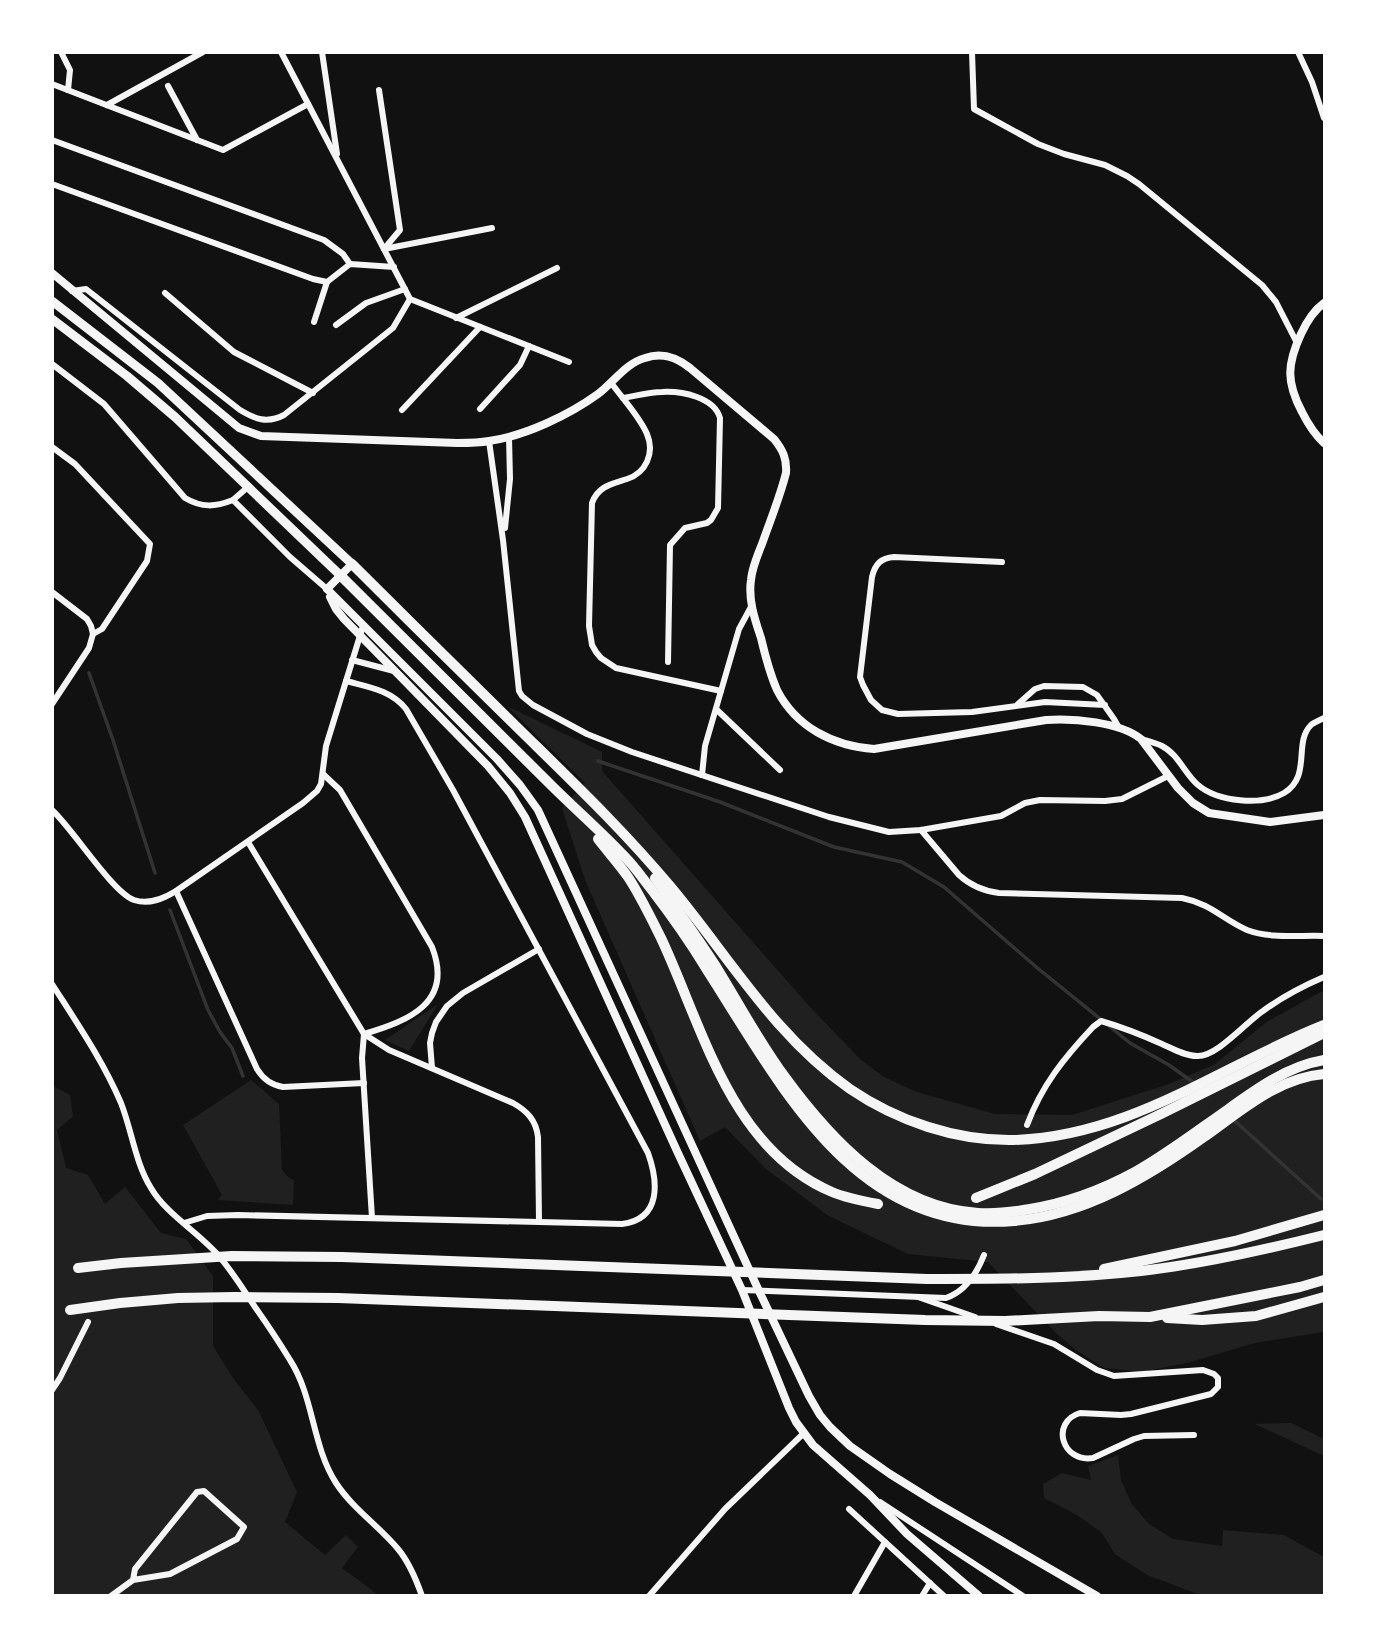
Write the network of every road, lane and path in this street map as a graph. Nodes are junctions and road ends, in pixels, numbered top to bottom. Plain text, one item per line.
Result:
1 (61, 52) edge
2 (204, 52) edge
3 (281, 52) edge
4 (321, 52) edge
5 (972, 52) edge
6 (1298, 52) edge
7 (52, 84) edge
8 (169, 86) dead end
9 (68, 90) junction
10 (379, 90) dead end
11 (308, 104) junction
12 (107, 105) junction
13 (1325, 118) edge
14 (52, 140) edge
15 (197, 140) junction
16 (337, 159) junction
17 (52, 184) edge
18 (492, 228) dead end
19 (384, 249) junction
20 (351, 264) junction
21 (394, 267) junction
22 (557, 268) dead end
23 (52, 273) edge
24 (327, 282) junction
25 (405, 289) junction
26 (72, 291) junction
27 (165, 293) dead end
28 (410, 299) junction
29 (55, 302) edge
30 (1325, 303) edge
31 (456, 318) junction
32 (52, 319) edge
33 (314, 322) dead end
34 (336, 325) dead end
35 (480, 327) junction
36 (1297, 344) junction
37 (529, 346) junction
38 (569, 362) dead end
39 (52, 364) edge
40 (612, 384) junction
41 (313, 393) junction
42 (623, 398) junction
43 (480, 408) dead end
44 (402, 410) dead end
45 (509, 437) junction
46 (489, 442) junction
47 (1325, 443) edge
48 (52, 447) edge
49 (249, 486) junction
50 (233, 500) junction
51 (503, 540) junction
52 (1002, 562) dead end
53 (352, 565) junction
54 (341, 576) junction
55 (327, 590) junction
56 (52, 592) edge
57 (752, 605) junction
58 (363, 626) junction
59 (93, 634) junction
60 (360, 635) junction
61 (352, 660) junction
62 (668, 662) dead end
63 (397, 672) junction
64 (346, 681) junction
65 (721, 691) junction
66 (52, 704) edge
67 (1017, 705) junction
68 (1105, 705) junction
69 (716, 709) junction
70 (1325, 718) edge
71 (1118, 726) junction
72 (1142, 739) junction
73 (780, 770) dead end
74 (323, 774) junction
75 (702, 775) junction
76 (1168, 776) junction
77 (575, 809) junction
78 (52, 810) edge
79 (1325, 815) edge
80 (922, 830) junction
81 (248, 842) junction
82 (632, 844) junction
83 (176, 891) junction
84 (1325, 936) edge
85 (539, 949) junction
86 (1325, 977) edge
87 (52, 984) edge
88 (1325, 1026) edge
89 (1325, 1033) edge
90 (364, 1034) junction
91 (1325, 1060) edge
92 (432, 1068) junction
93 (1325, 1073) edge
94 (364, 1083) junction
95 (1027, 1125) dead end
96 (976, 1198) dead end
97 (878, 1204) dead end
98 (1325, 1215) edge
99 (372, 1218) junction
100 (540, 1222) junction
101 (184, 1223) junction
102 (1325, 1235) edge
103 (985, 1255) dead end
104 (78, 1268) dead end
105 (1074, 1276) junction
106 (1325, 1280) edge
107 (742, 1290) junction
108 (759, 1292) junction
109 (918, 1297) junction
110 (1325, 1297) edge
111 (69, 1310) dead end
112 (1150, 1317) junction
113 (88, 1322) dead end
114 (52, 1390) edge
115 (804, 1433) junction
116 (1194, 1435) dead end
117 (870, 1495) junction
118 (849, 1509) dead end
119 (885, 1542) junction
120 (133, 1580) junction
121 (930, 1583) junction
122 (111, 1595) edge
123 (422, 1595) edge
124 (649, 1595) edge
125 (854, 1595) edge
126 (922, 1595) edge
127 (944, 1595) edge
128 (979, 1595) edge
129 (1023, 1595) edge
130 (1097, 1595) edge

1 - 9 street
2 - 12 street
3 - 11 street
4 - 16 street
5 - 36 street
6 - 13 street
7 - 9 street
8 - 15 street
9 - 12 street
10 - 19 street
11 - 15 street
11 - 16 street
12 - 15 street
14 - 20 street
16 - 19 street
17 - 24 street
18 - 19 street
19 - 21 street
20 - 21 street
20 - 24 street
21 - 25 street
22 - 31 street
23 - 26 street
24 - 33 street
25 - 28 street
25 - 34 street
26 - 41 street
26 - 46 street
27 - 41 street
28 - 31 street
28 - 41 street
29 - 53 main road
30 - 36 street
31 - 35 street
32 - 49 main road
35 - 37 street
35 - 44 street
36 - 47 street
37 - 38 street
37 - 43 street
39 - 50 street
40 - 42 street
40 - 45 street
40 - 57 street
42 - 62 street
42 - 65 street
45 - 46 street
45 - 51 street
46 - 51 street
48 - 59 street
49 - 50 street
49 - 54 main road
50 - 55 street
51 - 75 street
52 - 67 street
53 - 54 street
53 - 82 highway
54 - 55 street
54 - 77 highway
55 - 58 street
55 - 60 street
56 - 59 street
57 - 65 street
57 - 71 street
58 - 60 street
58 - 108 street
59 - 66 street
60 - 61 street
60 - 63 street
61 - 63 street
61 - 64 street
63 - 107 street
64 - 74 street
64 - 85 street
65 - 69 street
67 - 68 street
67 - 68 street
68 - 71 street
69 - 73 street
69 - 75 street
70 - 72 street
71 - 72 street
72 - 76 street
74 - 81 street
74 - 90 street
75 - 80 street
76 - 79 street
76 - 80 street
77 - 93 highway
77 - 97 highway
78 - 83 street
80 - 84 street
81 - 83 street
81 - 90 street
82 - 88 highway
82 - 91 highway
83 - 94 street
85 - 92 street
85 - 100 street
86 - 95 street
87 - 101 street
89 - 96 highway
90 - 92 street
90 - 94 street
92 - 100 street
94 - 99 street
98 - 105 highway
99 - 100 street
99 - 101 street
101 - 123 street
102 - 105 highway
103 - 109 street
104 - 105 highway
106 - 112 highway
107 - 108 street
107 - 115 street
108 - 109 street
108 - 130 street
109 - 116 street
110 - 112 highway
111 - 112 highway
113 - 114 street
115 - 117 street
115 - 124 street
117 - 128 street
117 - 129 street
118 - 119 street
119 - 121 street
119 - 125 street
120 - 120 street
120 - 122 street
121 - 126 street
121 - 127 street

